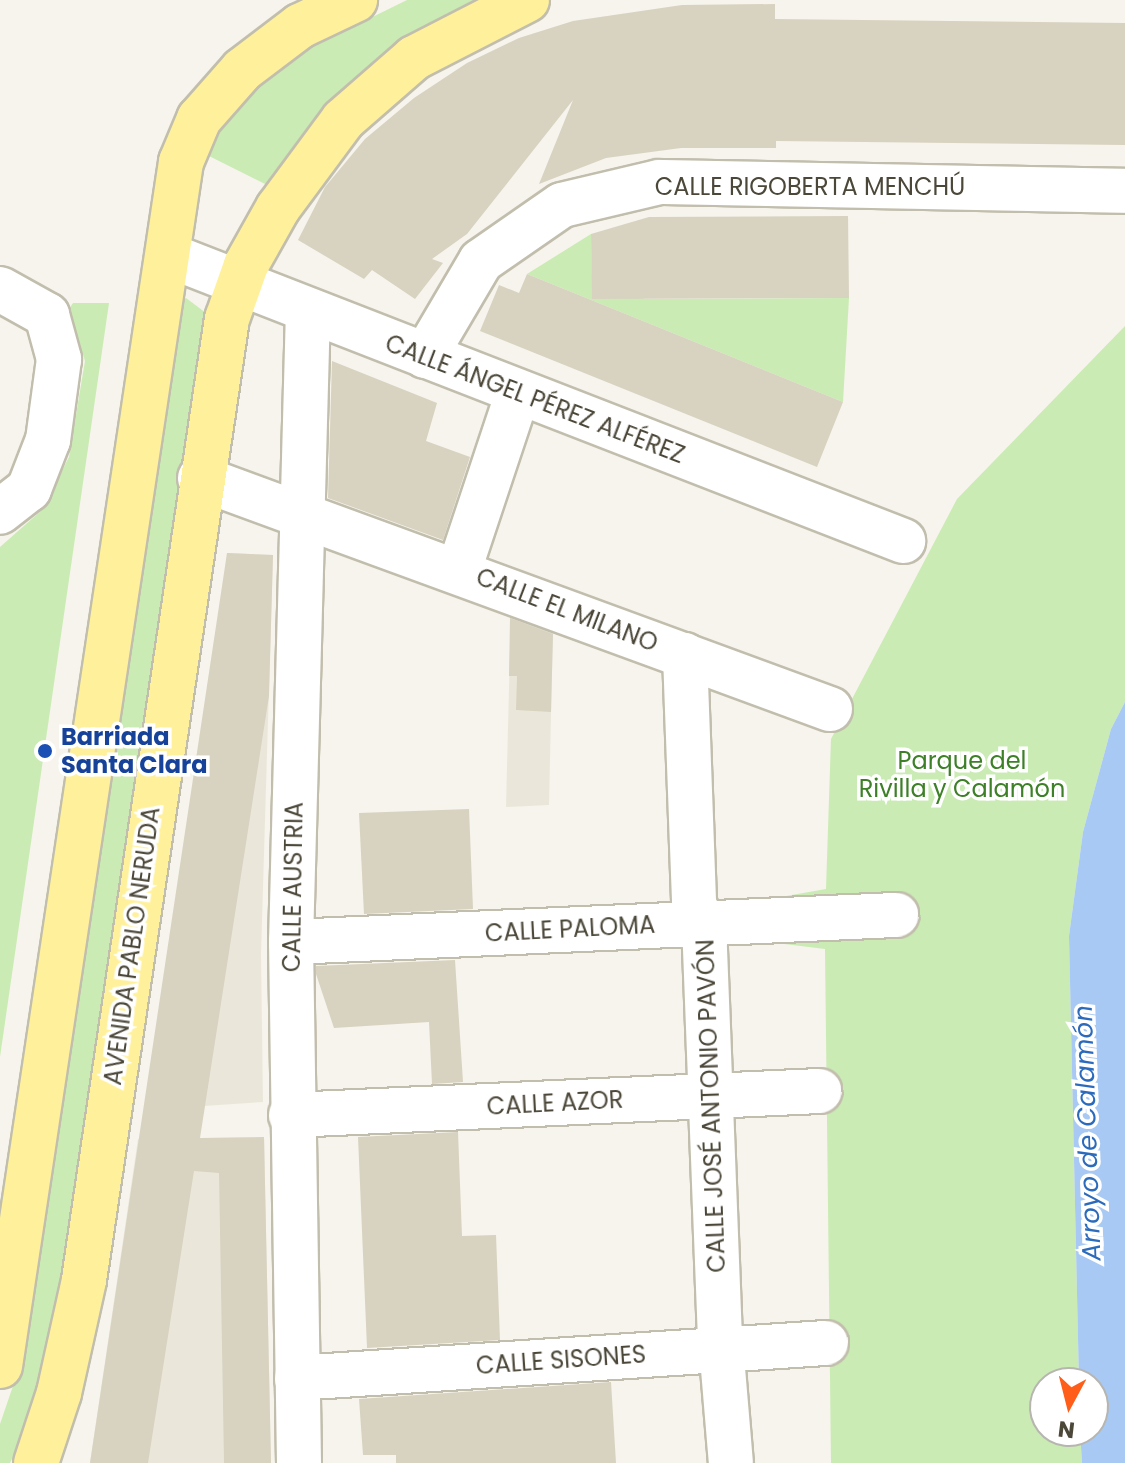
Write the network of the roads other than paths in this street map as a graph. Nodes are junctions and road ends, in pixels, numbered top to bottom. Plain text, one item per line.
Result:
1 (355, 0) edge
2 (527, 0) edge
3 (1125, 191) edge
4 (168, 255) junction
5 (239, 284) junction
6 (3, 289) edge
7 (308, 311) junction
8 (425, 356) junction
9 (518, 393) junction
10 (200, 478) junction
11 (0, 512) edge
12 (303, 512) junction
13 (903, 541) dead end
14 (459, 570) junction
15 (685, 655) junction
16 (830, 709) dead end
17 (896, 915) dead end
18 (704, 923) junction
19 (291, 942) junction
20 (819, 1091) dead end
21 (711, 1096) junction
22 (291, 1115) junction
23 (826, 1343) dead end
24 (723, 1350) junction
25 (0, 1366) edge
26 (297, 1378) junction
27 (36, 1463) edge
28 (299, 1463) edge
29 (731, 1463) edge

1 - 4 main road
2 - 5 main road, AVENIDA PABLO NERUDA
3 - 8 street, CALLE RIGOBERTA MENCHÚ
4 - 5 street, CALLE ÁNGEL PÉREZ ALFÉREZ
4 - 25 main road
5 - 7 street, CALLE ÁNGEL PÉREZ ALFÉREZ
5 - 10 main road, AVENIDA PABLO NERUDA
6 - 11 street
7 - 8 street, CALLE ÁNGEL PÉREZ ALFÉREZ
7 - 12 street, CALLE AUSTRIA
8 - 9 street, CALLE ÁNGEL PÉREZ ALFÉREZ
9 - 13 street, CALLE ÁNGEL PÉREZ ALFÉREZ
9 - 14 street
10 - 12 street, CALLE EL MILANO
10 - 27 main road, AVENIDA PABLO NERUDA
12 - 14 street, CALLE EL MILANO
12 - 19 street, CALLE AUSTRIA
14 - 15 street, CALLE EL MILANO
15 - 16 street, CALLE EL MILANO
15 - 18 street, CALLE JOSÉ ANTONIO PAVÓN
17 - 18 street, CALLE PALOMA
18 - 19 street, CALLE PALOMA
18 - 21 street, CALLE JOSÉ ANTONIO PAVÓN
19 - 22 street, CALLE AUSTRIA
20 - 21 street, CALLE AZOR
21 - 22 street, CALLE AZOR
21 - 24 street, CALLE JOSÉ ANTONIO PAVÓN
22 - 26 street, CALLE AUSTRIA
23 - 24 street, CALLE SISONES
24 - 26 street, CALLE SISONES
24 - 29 street, CALLE JOSÉ ANTONIO PAVÓN
26 - 28 street, CALLE AUSTRIA

